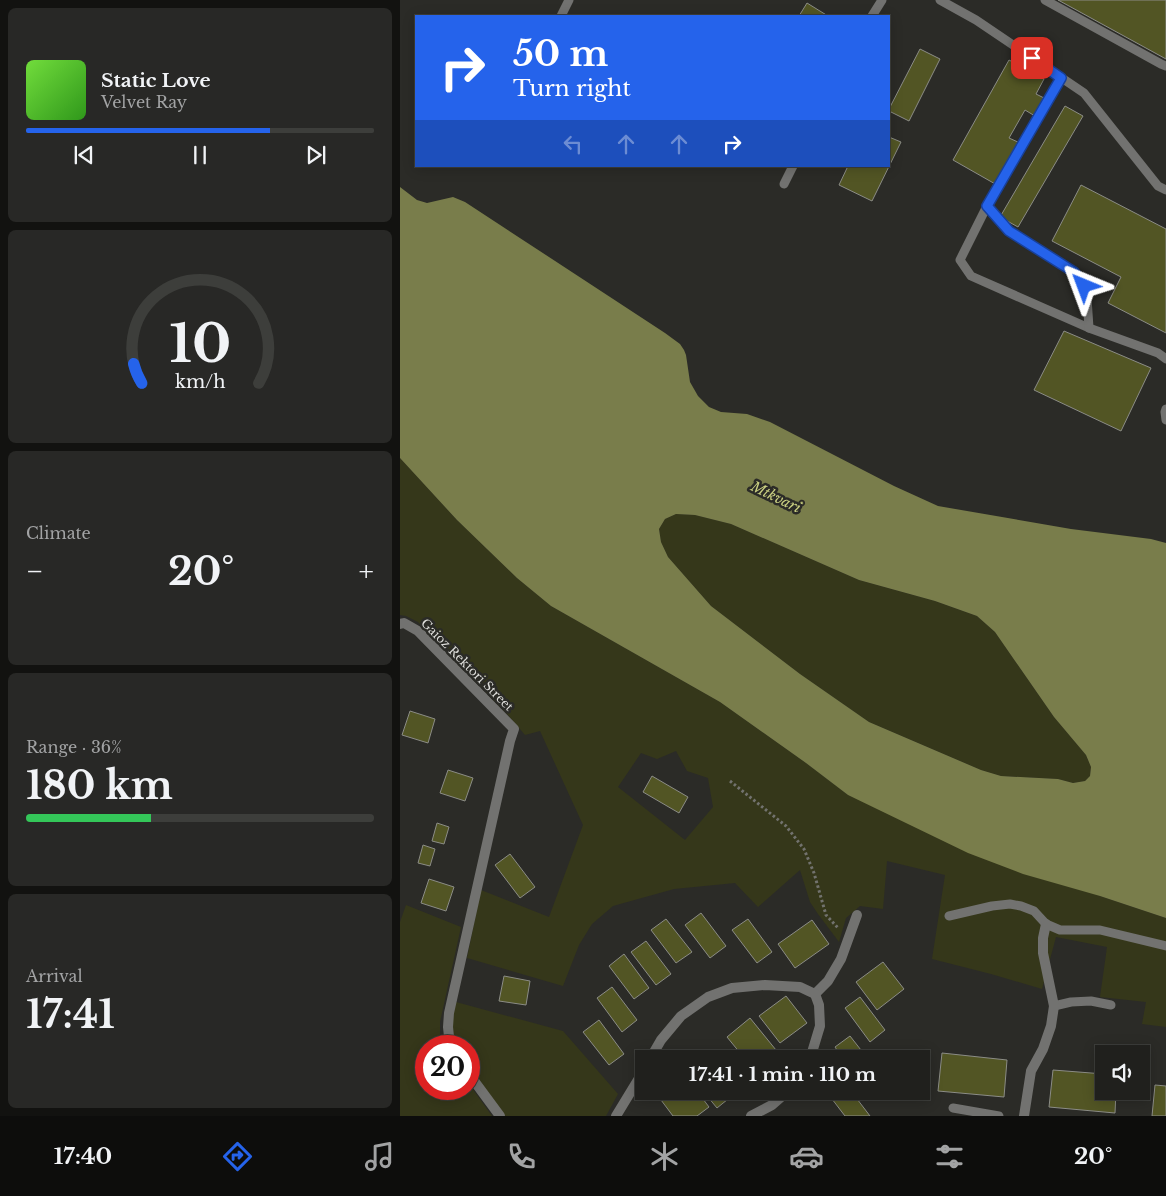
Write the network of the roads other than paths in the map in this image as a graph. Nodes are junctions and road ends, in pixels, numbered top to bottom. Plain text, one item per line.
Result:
1 (569, 0) edge
2 (882, 0) edge
3 (940, 0) edge
4 (1045, 0) edge
5 (562, 15) edge
6 (873, 15) edge
7 (1166, 66) edge
8 (1061, 78) junction
9 (792, 167) edge
10 (784, 184) dead end
11 (1166, 190) edge
12 (987, 206) junction
13 (1089, 328) junction
14 (1166, 359) edge
15 (1166, 410) edge
16 (1166, 420) edge
17 (400, 624) edge
18 (857, 915) dead end
19 (949, 916) dead end
20 (1046, 924) junction
21 (1166, 946) edge
22 (815, 994) junction
23 (1111, 1005) dead end
24 (1054, 1006) junction
25 (449, 1035) edge
26 (655, 1050) edge
27 (813, 1050) edge
28 (635, 1085) edge
29 (480, 1089) edge
30 (778, 1100) edge
31 (953, 1108) dead end
32 (500, 1116) edge
33 (616, 1116) edge
34 (751, 1116) edge
35 (999, 1116) edge
36 (1024, 1116) edge

1 - 5 lane
2 - 6 lane
3 - 8 lane
4 - 7 lane
8 - 11 lane
8 - 12 lane
9 - 10 lane
12 - 13 lane
12 - 13 lane
13 - 14 lane
15 - 16 lane
17 - 25 street, Gaioz Rektori Street
18 - 22 street
19 - 20 lane
20 - 21 lane
20 - 24 street
22 - 26 street
22 - 27 street
23 - 24 lane
24 - 36 street
28 - 33 street
29 - 32 street
30 - 34 street
31 - 35 lane

